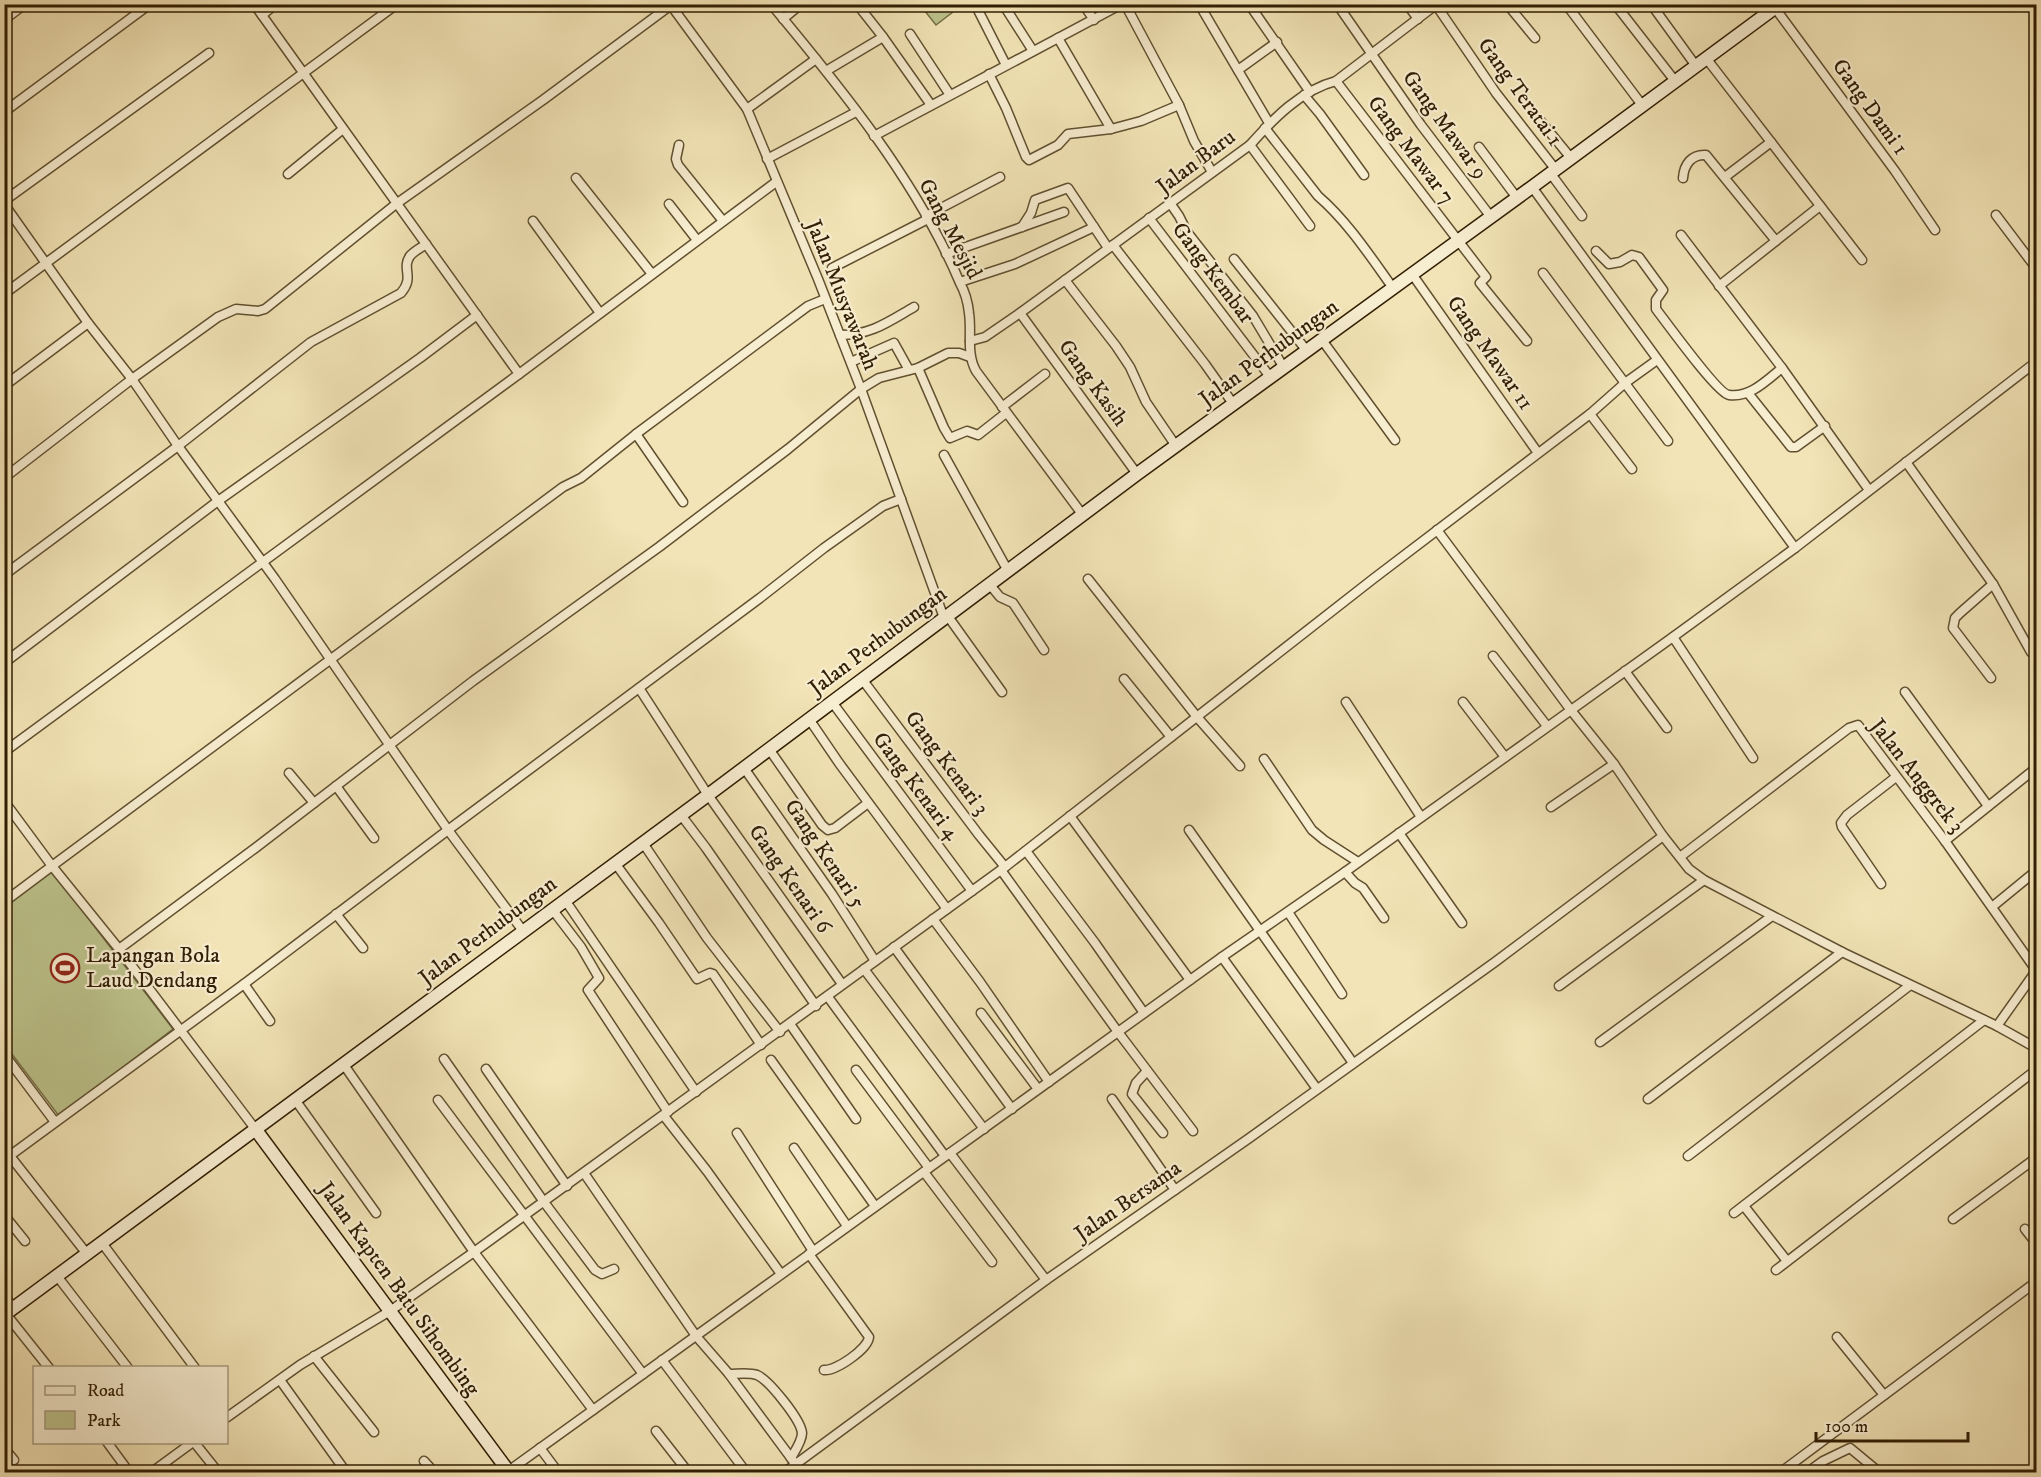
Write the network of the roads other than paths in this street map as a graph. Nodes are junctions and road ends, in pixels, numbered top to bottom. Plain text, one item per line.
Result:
1 (25, 4) edge
2 (150, 4) edge
3 (254, 4) edge
4 (276, 4) edge
5 (397, 4) edge
6 (771, 4) edge
7 (801, 4) edge
8 (856, 4) edge
9 (1003, 4) edge
10 (1083, 4) edge
11 (1123, 4) edge
12 (1199, 4) edge
13 (1250, 4) edge
14 (1337, 4) edge
15 (1407, 4) edge
16 (1507, 4) edge
17 (1566, 4) edge
18 (1615, 4) edge
19 (1651, 4) edge
20 (670, 5) edge
21 (1437, 5) edge
22 (1774, 7) edge
23 (978, 10) dead end
24 (262, 15) junction
25 (783, 19) junction
26 (1418, 19) junction
27 (4, 20) edge
28 (1094, 20) junction
29 (910, 34) dead end
30 (883, 37) junction
31 (1058, 38) junction
32 (1535, 38) dead end
33 (1277, 42) junction
34 (1033, 51) junction
35 (209, 52) dead end
36 (1371, 54) junction
37 (1706, 58) junction
38 (816, 59) junction
39 (1006, 65) junction
40 (1696, 66) junction
41 (1238, 70) junction
42 (826, 71) junction
43 (303, 72) junction
44 (989, 74) junction
45 (1336, 81) junction
46 (1676, 81) junction
47 (1307, 93) junction
48 (950, 95) junction
49 (931, 105) junction
50 (1179, 105) junction
51 (1642, 105) junction
52 (747, 109) junction
53 (4, 112) edge
54 (856, 112) junction
55 (1538, 118) dead end
56 (1267, 126) junction
57 (343, 129) junction
58 (1111, 129) junction
59 (874, 136) junction
60 (1772, 142) junction
61 (679, 145) dead end
62 (1250, 145) junction
63 (1479, 147) dead end
64 (1571, 158) junction
65 (767, 159) junction
66 (1212, 172) junction
67 (1553, 172) junction
68 (288, 174) dead end
69 (1364, 175) dead end
70 (1000, 177) dead end
71 (1725, 177) junction
72 (576, 178) dead end
73 (1683, 178) dead end
74 (776, 182) junction
75 (1532, 187) junction
76 (1517, 198) junction
77 (4, 202) edge
78 (1170, 203) junction
79 (396, 204) junction
80 (669, 204) dead end
81 (1820, 206) junction
82 (1064, 212) dead end
83 (1996, 215) dead end
84 (1582, 216) dead end
85 (927, 217) junction
86 (1491, 217) junction
87 (1149, 219) junction
88 (533, 221) dead end
89 (723, 221) junction
90 (1310, 226) dead end
91 (1094, 227) junction
92 (1022, 228) junction
93 (1935, 230) dead end
94 (1682, 235) dead end
95 (697, 240) junction
96 (1776, 241) junction
97 (1458, 242) junction
98 (426, 244) junction
99 (1111, 247) junction
100 (1596, 251) dead end
101 (946, 254) junction
102 (1234, 259) dead end
103 (1862, 260) dead end
104 (45, 262) junction
105 (832, 268) dead end
106 (2037, 268) edge
107 (1543, 273) dead end
108 (652, 274) junction
109 (1412, 274) junction
110 (1065, 280) junction
111 (960, 282) junction
112 (1719, 286) junction
113 (1393, 288) junction
114 (4, 294) edge
115 (825, 299) junction
116 (914, 307) dead end
117 (600, 313) junction
118 (1020, 313) junction
119 (477, 315) junction
120 (88, 323) junction
121 (840, 335) junction
122 (1322, 340) junction
123 (970, 341) junction
124 (1527, 341) dead end
125 (1307, 351) junction
126 (970, 357) junction
127 (1657, 360) junction
128 (851, 362) junction
129 (2037, 362) edge
130 (1284, 368) junction
131 (1782, 368) junction
132 (914, 369) junction
133 (519, 374) junction
134 (1045, 374) dead end
135 (1270, 378) junction
136 (132, 379) junction
137 (1625, 383) junction
138 (4, 386) edge
139 (861, 389) junction
140 (1748, 393) junction
141 (1234, 405) junction
142 (1004, 410) junction
143 (1590, 414) junction
144 (1825, 426) junction
145 (636, 434) junction
146 (1395, 440) dead end
147 (1668, 441) dead end
148 (178, 446) junction
149 (1176, 446) junction
150 (1538, 453) junction
151 (944, 455) dead end
152 (1906, 462) junction
153 (1632, 469) dead end
154 (1137, 474) junction
155 (4, 478) edge
156 (1869, 490) junction
157 (901, 499) junction
158 (218, 501) junction
159 (683, 502) dead end
160 (1082, 514) junction
161 (1437, 530) junction
162 (1795, 548) junction
163 (263, 563) junction
164 (1008, 571) junction
165 (4, 575) edge
166 (1088, 579) dead end
167 (1993, 584) junction
168 (990, 585) junction
169 (946, 617) junction
170 (1673, 637) junction
171 (1044, 650) dead end
172 (2031, 652) dead end
173 (1493, 656) dead end
174 (330, 658) junction
175 (4, 663) edge
176 (1625, 670) junction
177 (1991, 678) dead end
178 (862, 679) junction
179 (1124, 679) dead end
180 (639, 688) junction
181 (1002, 692) dead end
182 (1905, 692) dead end
183 (832, 702) junction
184 (1346, 702) dead end
185 (1463, 702) dead end
186 (1570, 709) junction
187 (1197, 717) junction
188 (809, 719) junction
189 (1547, 726) junction
190 (1667, 728) dead end
191 (1168, 740) junction
192 (389, 744) junction
193 (769, 749) junction
194 (4, 752) edge
195 (1505, 757) junction
196 (1753, 758) dead end
197 (1264, 759) dead end
198 (1614, 764) junction
199 (1240, 766) dead end
200 (744, 768) junction
201 (2037, 768) edge
202 (289, 773) dead end
203 (1896, 777) junction
204 (336, 786) junction
205 (708, 795) junction
206 (4, 801) edge
207 (314, 803) junction
208 (868, 803) junction
209 (1988, 806) junction
210 (1551, 807) dead end
211 (681, 815) junction
212 (1071, 816) junction
213 (1421, 817) junction
214 (448, 830) junction
215 (1189, 830) dead end
216 (1399, 833) junction
217 (1663, 836) junction
218 (374, 838) dead end
219 (1945, 841) junction
220 (643, 843) junction
221 (1026, 851) junction
222 (1680, 857) junction
223 (615, 863) junction
224 (52, 866) junction
225 (1351, 867) junction
226 (1003, 868) junction
227 (2031, 875) dead end
228 (1704, 880) junction
229 (1881, 884) dead end
230 (972, 891) junction
231 (565, 900) junction
232 (4, 902) edge
233 (1992, 907) junction
234 (552, 909) junction
235 (947, 909) junction
236 (1287, 912) junction
237 (336, 914) junction
238 (1772, 916) junction
239 (1384, 918) dead end
240 (933, 919) junction
241 (1462, 923) dead end
242 (1260, 930) junction
243 (523, 931) junction
244 (363, 948) dead end
245 (894, 948) junction
246 (119, 949) junction
247 (1842, 952) junction
248 (1222, 957) junction
249 (875, 961) junction
250 (864, 969) junction
251 (2037, 970) edge
252 (1190, 980) junction
253 (244, 984) junction
254 (842, 984) junction
255 (1560, 986) dead end
256 (1909, 986) junction
257 (1342, 994) dead end
258 (828, 997) junction
259 (816, 1006) junction
260 (981, 1013) dead end
261 (1144, 1013) junction
262 (1984, 1020) junction
263 (270, 1021) dead end
264 (790, 1024) junction
265 (1997, 1026) junction
266 (182, 1030) junction
267 (780, 1032) junction
268 (1118, 1032) junction
269 (1600, 1042) dead end
270 (761, 1046) junction
271 (2037, 1048) edge
272 (4, 1054) edge
273 (444, 1059) dead end
274 (771, 1060) dead end
275 (1353, 1063) junction
276 (344, 1065) junction
277 (486, 1069) dead end
278 (856, 1070) dead end
279 (2037, 1070) edge
280 (1147, 1071) junction
281 (1048, 1082) junction
282 (1038, 1089) junction
283 (1317, 1089) junction
284 (696, 1092) junction
285 (1648, 1098) dead end
286 (438, 1100) dead end
287 (1112, 1100) dead end
288 (296, 1101) junction
289 (1011, 1108) junction
290 (666, 1114) junction
291 (856, 1119) dead end
292 (55, 1122) junction
293 (984, 1129) junction
294 (256, 1130) junction
295 (1193, 1131) dead end
296 (737, 1133) dead end
297 (1163, 1133) dead end
298 (794, 1148) dead end
299 (948, 1154) junction
300 (1688, 1156) dead end
301 (2037, 1158) edge
302 (7, 1159) edge
303 (926, 1170) junction
304 (584, 1173) junction
305 (567, 1186) junction
306 (1175, 1190) junction
307 (544, 1202) junction
308 (875, 1206) junction
309 (1744, 1206) junction
310 (376, 1213) dead end
311 (1734, 1213) dead end
312 (4, 1215) edge
313 (524, 1216) junction
314 (1953, 1219) dead end
315 (847, 1226) junction
316 (2025, 1229) dead end
317 (25, 1241) dead end
318 (102, 1243) junction
319 (2037, 1244) edge
320 (474, 1252) junction
321 (811, 1253) junction
322 (87, 1254) junction
323 (1787, 1261) junction
324 (992, 1262) dead end
325 (614, 1269) dead end
326 (1776, 1270) dead end
327 (781, 1274) junction
328 (57, 1276) junction
329 (1046, 1280) junction
330 (2037, 1282) edge
331 (4, 1296) edge
332 (390, 1311) junction
333 (8, 1312) edge
334 (696, 1336) junction
335 (1837, 1337) dead end
336 (314, 1356) junction
337 (662, 1360) junction
338 (48, 1366) edge
339 (126, 1366) edge
340 (194, 1366) edge
341 (824, 1370) dead end
342 (644, 1374) junction
343 (729, 1374) junction
344 (280, 1380) junction
345 (1884, 1395) junction
346 (593, 1410) junction
347 (228, 1414) edge
348 (656, 1431) dead end
349 (374, 1432) dead end
350 (108, 1444) edge
351 (193, 1444) edge
352 (195, 1444) edge
353 (4, 1448) edge
354 (540, 1448) junction
355 (14, 1460) dead end
356 (424, 1461) dead end
357 (794, 1462) junction
358 (508, 1472) edge
359 (129, 1473) edge
360 (152, 1473) edge
361 (218, 1473) edge
362 (346, 1473) edge
363 (434, 1473) edge
364 (558, 1473) edge
365 (688, 1473) edge
366 (746, 1473) edge
367 (785, 1473) edge
368 (1781, 1473) edge
369 (1808, 1473) edge
370 (1878, 1473) edge

1 - 27 street
2 - 53 street
3 - 24 street
4 - 24 street
5 - 43 street
6 - 25 street, Gang Mesjid
7 - 25 street
8 - 30 street
9 - 34 street
10 - 28 street
11 - 28 street
11 - 50 street
12 - 41 street
13 - 33 street
14 - 36 street, Gang Mawar 9
15 - 26 street
16 - 32 street
17 - 51 street
18 - 46 street
19 - 40 street
20 - 52 street, Jalan Musyawarah
20 - 79 street
21 - 26 street, Jalan Baru
21 - 67 street, Gang Teratai 1
22 - 37 main road, Jalan Perhubungan
22 - 93 street, Gang Dami 1
23 - 39 street
24 - 43 street
25 - 38 street, Gang Mesjid
26 - 36 street, Jalan Baru
28 - 31 street
29 - 48 street
30 - 42 street
30 - 49 street
31 - 34 street
31 - 58 street
33 - 41 street
33 - 47 street
34 - 39 street
35 - 77 street
36 - 45 street, Jalan Baru
36 - 86 street, Gang Mawar 9
37 - 40 main road, Jalan Perhubungan
37 - 60 street
38 - 42 street, Gang Mesjid
38 - 52 street
39 - 44 street
40 - 46 main road, Jalan Perhubungan
41 - 56 street
42 - 54 street, Gang Mesjid
43 - 57 street
43 - 104 street
44 - 48 street
44 - 58 street
45 - 47 street, Jalan Baru
45 - 97 street, Gang Mawar 7
46 - 51 main road, Jalan Perhubungan
47 - 56 street, Jalan Baru
47 - 69 street
48 - 49 street
49 - 59 street
50 - 58 street
50 - 66 street
51 - 64 main road, Jalan Perhubungan
52 - 65 street, Jalan Musyawarah
54 - 59 street, Gang Mesjid
54 - 65 street
55 - 64 street
56 - 62 street, Jalan Baru
56 - 113 street
57 - 68 street
57 - 79 street
59 - 85 street, Gang Mesjid
60 - 71 street
60 - 81 street
61 - 89 street
62 - 66 street, Jalan Baru
62 - 90 street
63 - 76 street
64 - 67 main road, Jalan Perhubungan
65 - 74 street, Jalan Musyawarah
66 - 78 street, Jalan Baru
67 - 75 main road, Jalan Perhubungan
67 - 84 street, Gang Teratai 1
70 - 85 street
71 - 73 street
71 - 96 street
72 - 108 street
74 - 89 street
74 - 115 street, Jalan Musyawarah
75 - 76 main road, Jalan Perhubungan
75 - 127 street
76 - 86 main road, Jalan Perhubungan
77 - 104 street
78 - 87 street, Jalan Baru
78 - 130 street
79 - 98 street
79 - 136 street
80 - 95 street
81 - 96 street
81 - 103 street
82 - 92 street
83 - 106 street
85 - 101 street, Gang Mesjid
85 - 105 street
86 - 97 main road, Jalan Perhubungan
87 - 99 street, Jalan Baru
87 - 135 street, Gang Kembar
88 - 117 street
89 - 95 street
91 - 92 street
91 - 99 street
91 - 111 street
92 - 101 street
94 - 112 street
95 - 108 street
96 - 112 street
97 - 109 main road, Jalan Perhubungan
97 - 124 street, Gang Mawar 7
98 - 119 street
98 - 148 street
99 - 110 street, Jalan Baru
99 - 141 street
100 - 140 street
101 - 111 street, Gang Mesjid
102 - 125 street
104 - 114 street
104 - 120 street
107 - 137 street
108 - 117 street
109 - 113 main road, Jalan Perhubungan
109 - 150 street, Gang Mawar 11
110 - 118 street, Jalan Baru
110 - 149 street
111 - 123 street, Gang Mesjid
112 - 131 street
113 - 122 main road, Jalan Perhubungan
115 - 121 street, Jalan Musyawarah
115 - 145 street
116 - 121 street
117 - 133 street
118 - 123 street, Jalan Baru
118 - 154 street, Gang Kasih
119 - 133 street
119 - 158 street
120 - 136 street
120 - 138 street
121 - 128 street, Jalan Musyawarah
122 - 125 main road, Jalan Perhubungan
122 - 146 street
123 - 126 street, Gang Mesjid
125 - 130 main road, Jalan Perhubungan
126 - 132 street
126 - 142 street, Gang Mesjid
127 - 137 street
127 - 162 street
128 - 132 street
128 - 139 street, Jalan Musyawarah
129 - 152 street
130 - 135 main road, Jalan Perhubungan
131 - 140 street
131 - 144 street
132 - 139 street
132 - 142 street
133 - 163 street
134 - 142 street
135 - 141 main road, Jalan Perhubungan
136 - 148 street
136 - 155 street
137 - 143 street
137 - 147 street
139 - 157 street, Jalan Musyawarah
139 - 192 street
140 - 144 street
141 - 149 main road, Jalan Perhubungan
142 - 160 street, Gang Mesjid
143 - 150 street
143 - 153 street
144 - 156 street
145 - 159 street
145 - 174 street
148 - 158 street
148 - 165 street
149 - 154 main road, Jalan Perhubungan
150 - 161 street
151 - 164 street
152 - 156 street
152 - 167 street
154 - 160 main road, Jalan Perhubungan
156 - 162 street
157 - 169 street, Jalan Musyawarah
157 - 180 street
158 - 163 street
158 - 175 street
160 - 164 main road, Jalan Perhubungan
161 - 186 street
161 - 187 street
162 - 170 street
163 - 174 street
163 - 194 street
164 - 168 main road, Jalan Perhubungan
166 - 187 street
167 - 172 street
167 - 177 street
168 - 169 main road, Jalan Perhubungan
168 - 171 street
169 - 178 main road, Jalan Perhubungan
169 - 181 street, Jalan Musyawarah
170 - 176 street
170 - 196 street
173 - 189 street
174 - 192 street
174 - 224 street
176 - 186 street
176 - 190 street
178 - 183 main road, Jalan Perhubungan
178 - 226 street, Gang Kenari 3
179 - 191 street
180 - 205 street, Gang Kenari 6
180 - 214 street
182 - 209 street
183 - 188 main road, Jalan Perhubungan
183 - 230 street, Gang Kenari 4
184 - 213 street
185 - 195 street
186 - 189 street
186 - 198 street
187 - 191 street
187 - 199 street
188 - 193 main road, Jalan Perhubungan
188 - 208 street
189 - 195 street
191 - 212 street
192 - 204 street
192 - 214 street
193 - 200 main road, Jalan Perhubungan
193 - 208 street
195 - 213 street
197 - 225 street
198 - 210 street
198 - 217 street
200 - 205 main road, Jalan Perhubungan
200 - 249 street, Gang Kenari 5
201 - 209 street
202 - 207 street
203 - 219 street, Jalan Anggrek 3
203 - 222 street, Jalan Anggrek 3
203 - 229 street
204 - 207 street
204 - 218 street
205 - 211 main road, Jalan Perhubungan
205 - 254 street, Gang Kenari 6
206 - 224 street
207 - 246 street
208 - 235 street
209 - 219 street
211 - 220 main road, Jalan Perhubungan
211 - 259 street
212 - 221 street
212 - 252 street
213 - 216 street
214 - 237 street
214 - 243 street
215 - 242 street
216 - 225 street
216 - 241 street
217 - 222 street
217 - 275 street, Jalan Bersama
219 - 233 street, Jalan Anggrek 3
220 - 223 main road, Jalan Perhubungan
220 - 267 street
221 - 226 street
221 - 261 street
222 - 228 street
223 - 231 main road, Jalan Perhubungan
223 - 270 street
224 - 232 street
224 - 246 street
225 - 236 street
225 - 239 street
226 - 230 street
226 - 268 street, Gang Kenari 3
227 - 233 street
228 - 238 street
228 - 255 street
230 - 235 street
231 - 234 main road, Jalan Perhubungan
231 - 284 street
233 - 251 street, Jalan Anggrek 3
234 - 243 main road, Jalan Perhubungan
234 - 290 street
235 - 240 street
236 - 242 street
236 - 257 street
237 - 244 street
237 - 253 street
238 - 247 street
238 - 269 street
240 - 245 street
240 - 281 street
242 - 248 street
242 - 275 street
243 - 276 main road, Jalan Perhubungan
245 - 249 street
245 - 289 street
246 - 266 street
247 - 256 street
247 - 285 street
248 - 252 street
248 - 283 street
249 - 250 street
250 - 254 street
250 - 293 street
251 - 265 street
252 - 261 street
253 - 263 street
253 - 266 street
254 - 258 street
256 - 262 street
256 - 300 street
258 - 259 street
258 - 299 street
259 - 264 street
260 - 282 street
261 - 268 street
262 - 265 street
262 - 309 street
264 - 267 street
264 - 291 street
265 - 271 street
266 - 292 street
266 - 294 street
267 - 270 street
268 - 280 street, Gang Kenari 3
268 - 281 street
270 - 284 street
272 - 292 street
273 - 307 street
274 - 308 street
275 - 283 street, Jalan Bersama
276 - 288 main road, Jalan Perhubungan
276 - 320 street
277 - 305 street
278 - 303 street
279 - 323 street
280 - 295 street, Gang Kenari 3
280 - 297 street
281 - 282 street
282 - 289 street
283 - 306 street, Jalan Bersama
284 - 290 street
286 - 313 street
287 - 306 street
288 - 294 main road, Jalan Perhubungan
288 - 310 street
289 - 293 street
290 - 304 street
290 - 327 street
292 - 302 street
293 - 299 street
294 - 318 main road, Jalan Perhubungan
294 - 332 main road, Jalan Kapten Batu Sihombing
296 - 321 street
298 - 315 street
299 - 303 street
299 - 329 street
301 - 314 street
302 - 322 street
303 - 308 street
303 - 324 street
304 - 305 street
304 - 334 street
305 - 307 street
306 - 329 street, Jalan Bersama
307 - 313 street
307 - 325 street
308 - 315 street
309 - 311 street
309 - 323 street
312 - 317 street
313 - 320 street
313 - 342 street
315 - 321 street
316 - 319 street
318 - 322 main road, Jalan Perhubungan
318 - 340 street
320 - 332 street
320 - 346 street
321 - 327 street
321 - 341 street
322 - 328 main road, Jalan Perhubungan
323 - 326 street
327 - 334 street
328 - 333 main road, Jalan Perhubungan
328 - 339 street
329 - 357 street, Jalan Bersama
330 - 345 street
331 - 333 street
332 - 336 street
332 - 358 main road, Jalan Kapten Batu Sihombing
333 - 338 street
334 - 337 street
334 - 343 street
335 - 345 street
336 - 344 street
336 - 349 street
337 - 342 street
337 - 366 street
342 - 346 street
343 - 357 street
343 - 357 street
344 - 347 street
344 - 362 street
345 - 368 street
346 - 354 street
348 - 365 street
350 - 359 street
351 - 360 street
352 - 361 street
353 - 355 street
354 - 358 street
354 - 364 street
356 - 363 street
357 - 367 street, Jalan Bersama
369 - 370 street

